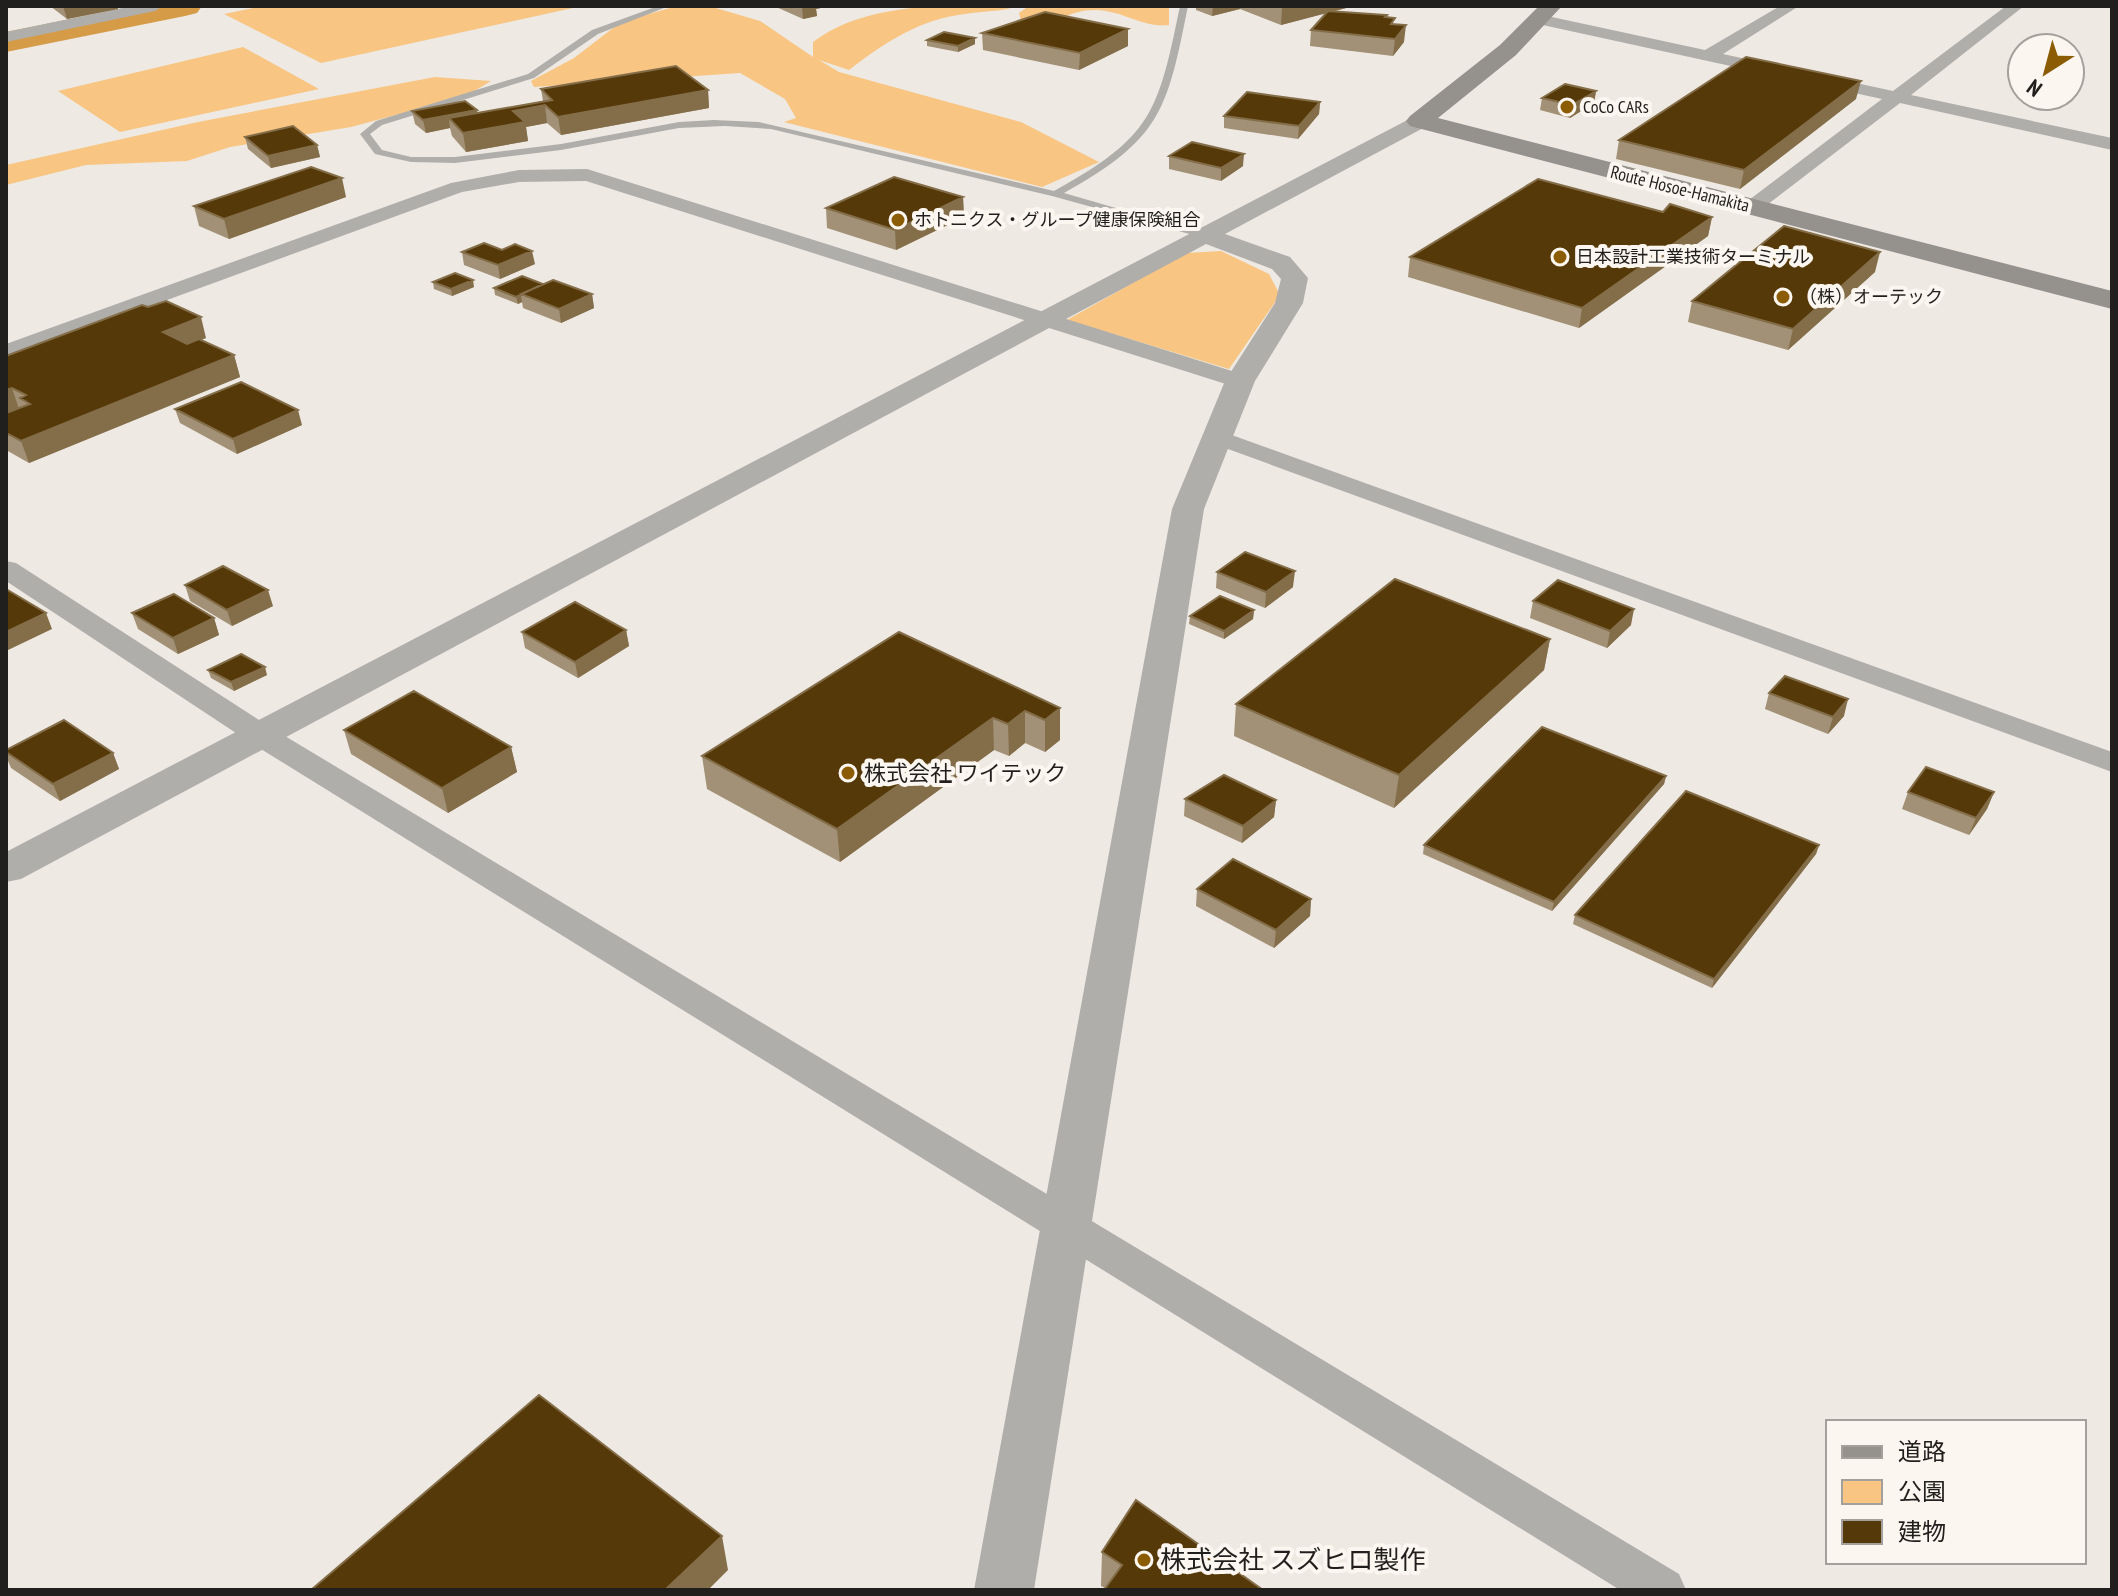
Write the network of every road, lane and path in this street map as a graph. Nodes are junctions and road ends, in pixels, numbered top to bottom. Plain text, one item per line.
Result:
1 (155, 6) edge
2 (665, 6) edge
3 (1184, 6) edge
4 (1791, 6) edge
5 (2016, 6) edge
6 (1545, 13) edge
7 (6, 37) edge
8 (1708, 56) junction
9 (1894, 97) junction
10 (1419, 121) junction
11 (2112, 144) edge
12 (1055, 194) junction
13 (1752, 207) junction
14 (1204, 235) junction
15 (2112, 300) edge
16 (1045, 322) junction
17 (6, 352) edge
18 (1240, 381) junction
19 (1215, 436) junction
20 (6, 569) edge
21 (259, 734) junction
22 (2112, 763) edge
23 (6, 869) edge
24 (1069, 1226) junction
25 (1004, 1590) edge
26 (1662, 1590) edge

1 - 7 street
2 - 12 lane
3 - 12 lane
4 - 8 street
5 - 9 street
6 - 8 street
6 - 10 main road
8 - 9 street
9 - 11 street
9 - 13 street
10 - 13 main road, Route Hosoe-Hamakita
10 - 14 street
12 - 14 lane
13 - 15 main road, Route Hosoe-Hamakita
14 - 16 street
14 - 18 street
16 - 17 street
16 - 18 street
16 - 21 street
18 - 19 street
19 - 22 street
19 - 24 street
20 - 21 street
21 - 23 street
21 - 24 street
24 - 25 street
24 - 26 street

